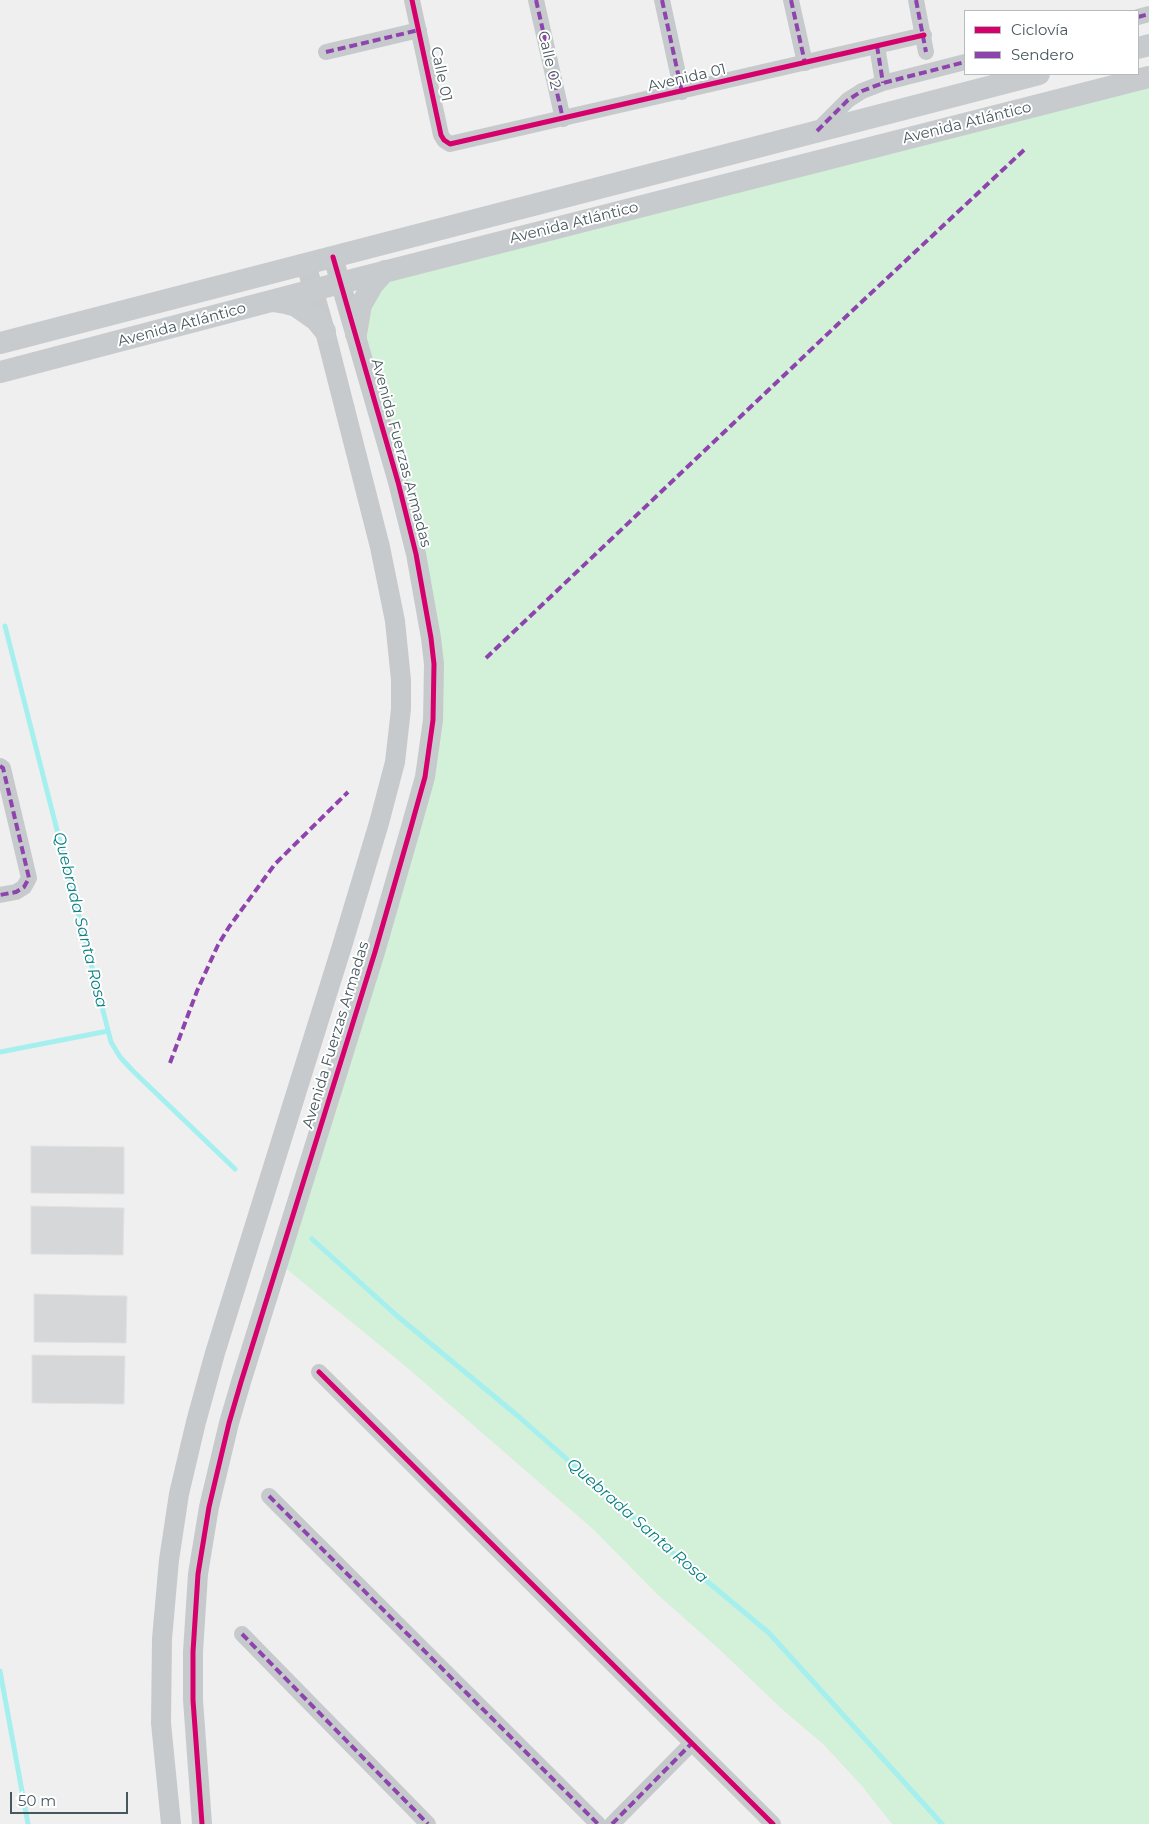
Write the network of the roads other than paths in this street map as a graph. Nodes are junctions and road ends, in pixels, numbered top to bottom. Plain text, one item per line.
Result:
1 (412, 0) edge
2 (536, 0) edge
3 (662, 0) edge
4 (791, 0) edge
5 (916, 0) edge
6 (419, 30) junction
7 (924, 35) junction
8 (877, 46) junction
9 (326, 52) dead end
10 (926, 52) dead end
11 (964, 62) edge
12 (805, 63) junction
13 (1035, 75) edge
14 (1149, 77) edge
15 (884, 83) junction
16 (682, 92) junction
17 (563, 119) junction
18 (817, 131) junction
19 (455, 144) joint
20 (333, 258) junction
21 (306, 264) junction
22 (385, 271) junction
23 (340, 283) junction
24 (314, 290) junction
25 (272, 301) junction
26 (325, 330) junction
27 (356, 334) junction
28 (0, 343) edge
29 (0, 372) edge
30 (0, 766) edge
31 (0, 895) edge
32 (319, 1372) dead end
33 (269, 1496) dead end
34 (242, 1634) dead end
35 (692, 1743) junction
36 (171, 1824) edge
37 (202, 1824) edge
38 (428, 1824) edge
39 (598, 1824) edge
40 (612, 1824) edge
41 (773, 1824) edge

1 - 6 street, Calle 01
2 - 17 street, Calle 02
3 - 16 street
4 - 12 street
5 - 7 street
6 - 9 street
6 - 19 street, Calle 01
7 - 8 street, Avenida 01
7 - 10 street
8 - 12 street, Avenida 01
8 - 15 street
11 - 15 street
12 - 16 street, Avenida 01
13 - 18 main road, Avenida Atlántico
14 - 22 main road, Avenida Atlántico
15 - 18 street
16 - 17 street, Avenida 01
17 - 19 street, Avenida 01
18 - 20 main road, Avenida Atlántico
20 - 21 main road, Avenida Atlántico
20 - 23 street, Avenida Fuerzas Armadas
21 - 24 street, Avenida Fuerzas Armadas
21 - 28 main road, Avenida Atlántico
22 - 23 main road, Avenida Atlántico
22 - 27 main road
23 - 24 main road, Avenida Atlántico
23 - 27 street, Avenida Fuerzas Armadas
24 - 25 main road, Avenida Atlántico
24 - 26 street, Avenida Fuerzas Armadas
25 - 26 main road
25 - 29 main road, Avenida Atlántico
26 - 36 street, Avenida Fuerzas Armadas
27 - 37 street, Avenida Fuerzas Armadas
30 - 31 street
32 - 35 street
33 - 39 street
34 - 38 street
35 - 40 street
35 - 41 street

